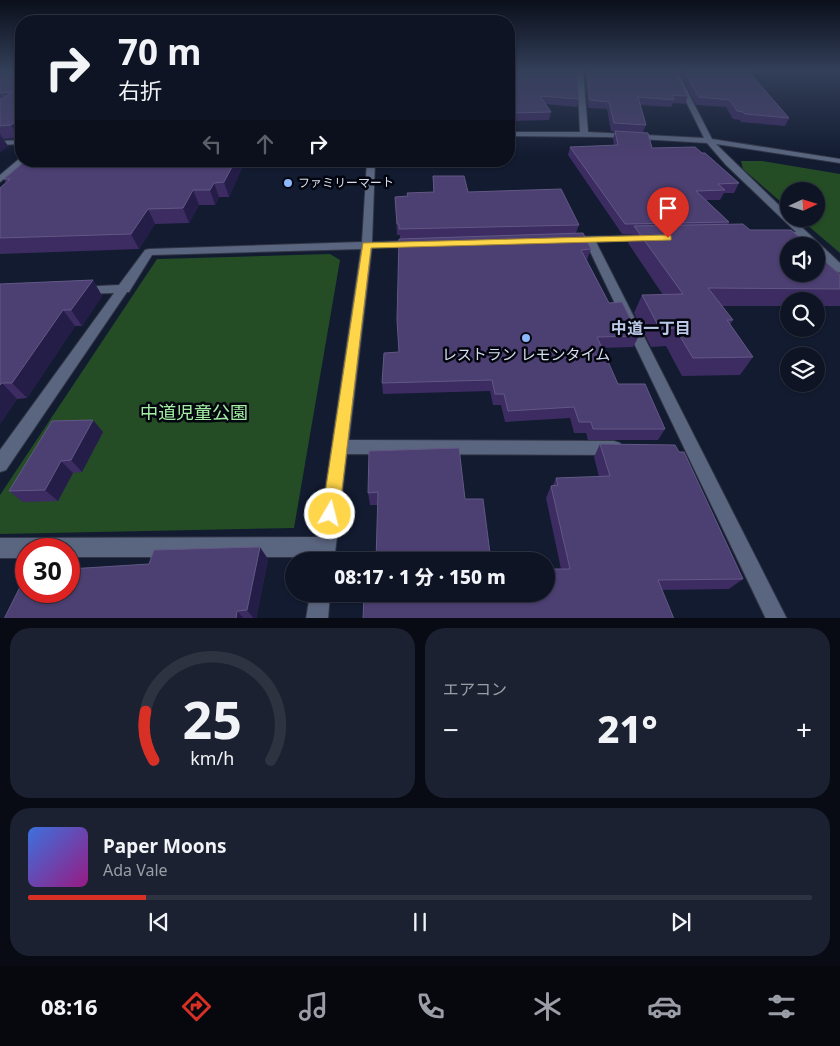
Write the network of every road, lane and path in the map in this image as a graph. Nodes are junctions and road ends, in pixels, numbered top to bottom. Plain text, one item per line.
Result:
1 (582, 100) edge
2 (689, 100) edge
3 (584, 133) junction
4 (515, 134) edge
5 (709, 141) junction
6 (0, 142) edge
7 (15, 142) edge
8 (840, 161) edge
9 (15, 167) edge
10 (371, 167) edge
11 (0, 179) edge
12 (804, 235) joint
13 (775, 236) edge
14 (658, 238) edge
15 (590, 239) junction
16 (560, 240) edge
17 (425, 244) edge
18 (367, 246) junction
19 (825, 255) edge
20 (840, 269) edge
21 (125, 289) junction
22 (67, 291) edge
23 (339, 447) junction
24 (634, 448) edge
25 (673, 449) edge
26 (693, 449) junction
27 (0, 464) edge
28 (0, 548) edge
29 (325, 552) edge
30 (285, 553) edge
31 (319, 602) edge
32 (316, 618) edge
33 (777, 618) edge

1 - 3 street
2 - 5 street
3 - 4 street
3 - 5 street
5 - 8 street
5 - 12 street
6 - 7 street
9 - 11 street
10 - 18 street
12 - 13 street
14 - 15 street
15 - 16 street
15 - 26 street
17 - 18 street
18 - 21 street
18 - 23 street
19 - 20 street
21 - 22 street
21 - 27 street
23 - 24 street
23 - 29 street
25 - 26 street
26 - 33 street
28 - 30 street
31 - 32 street

